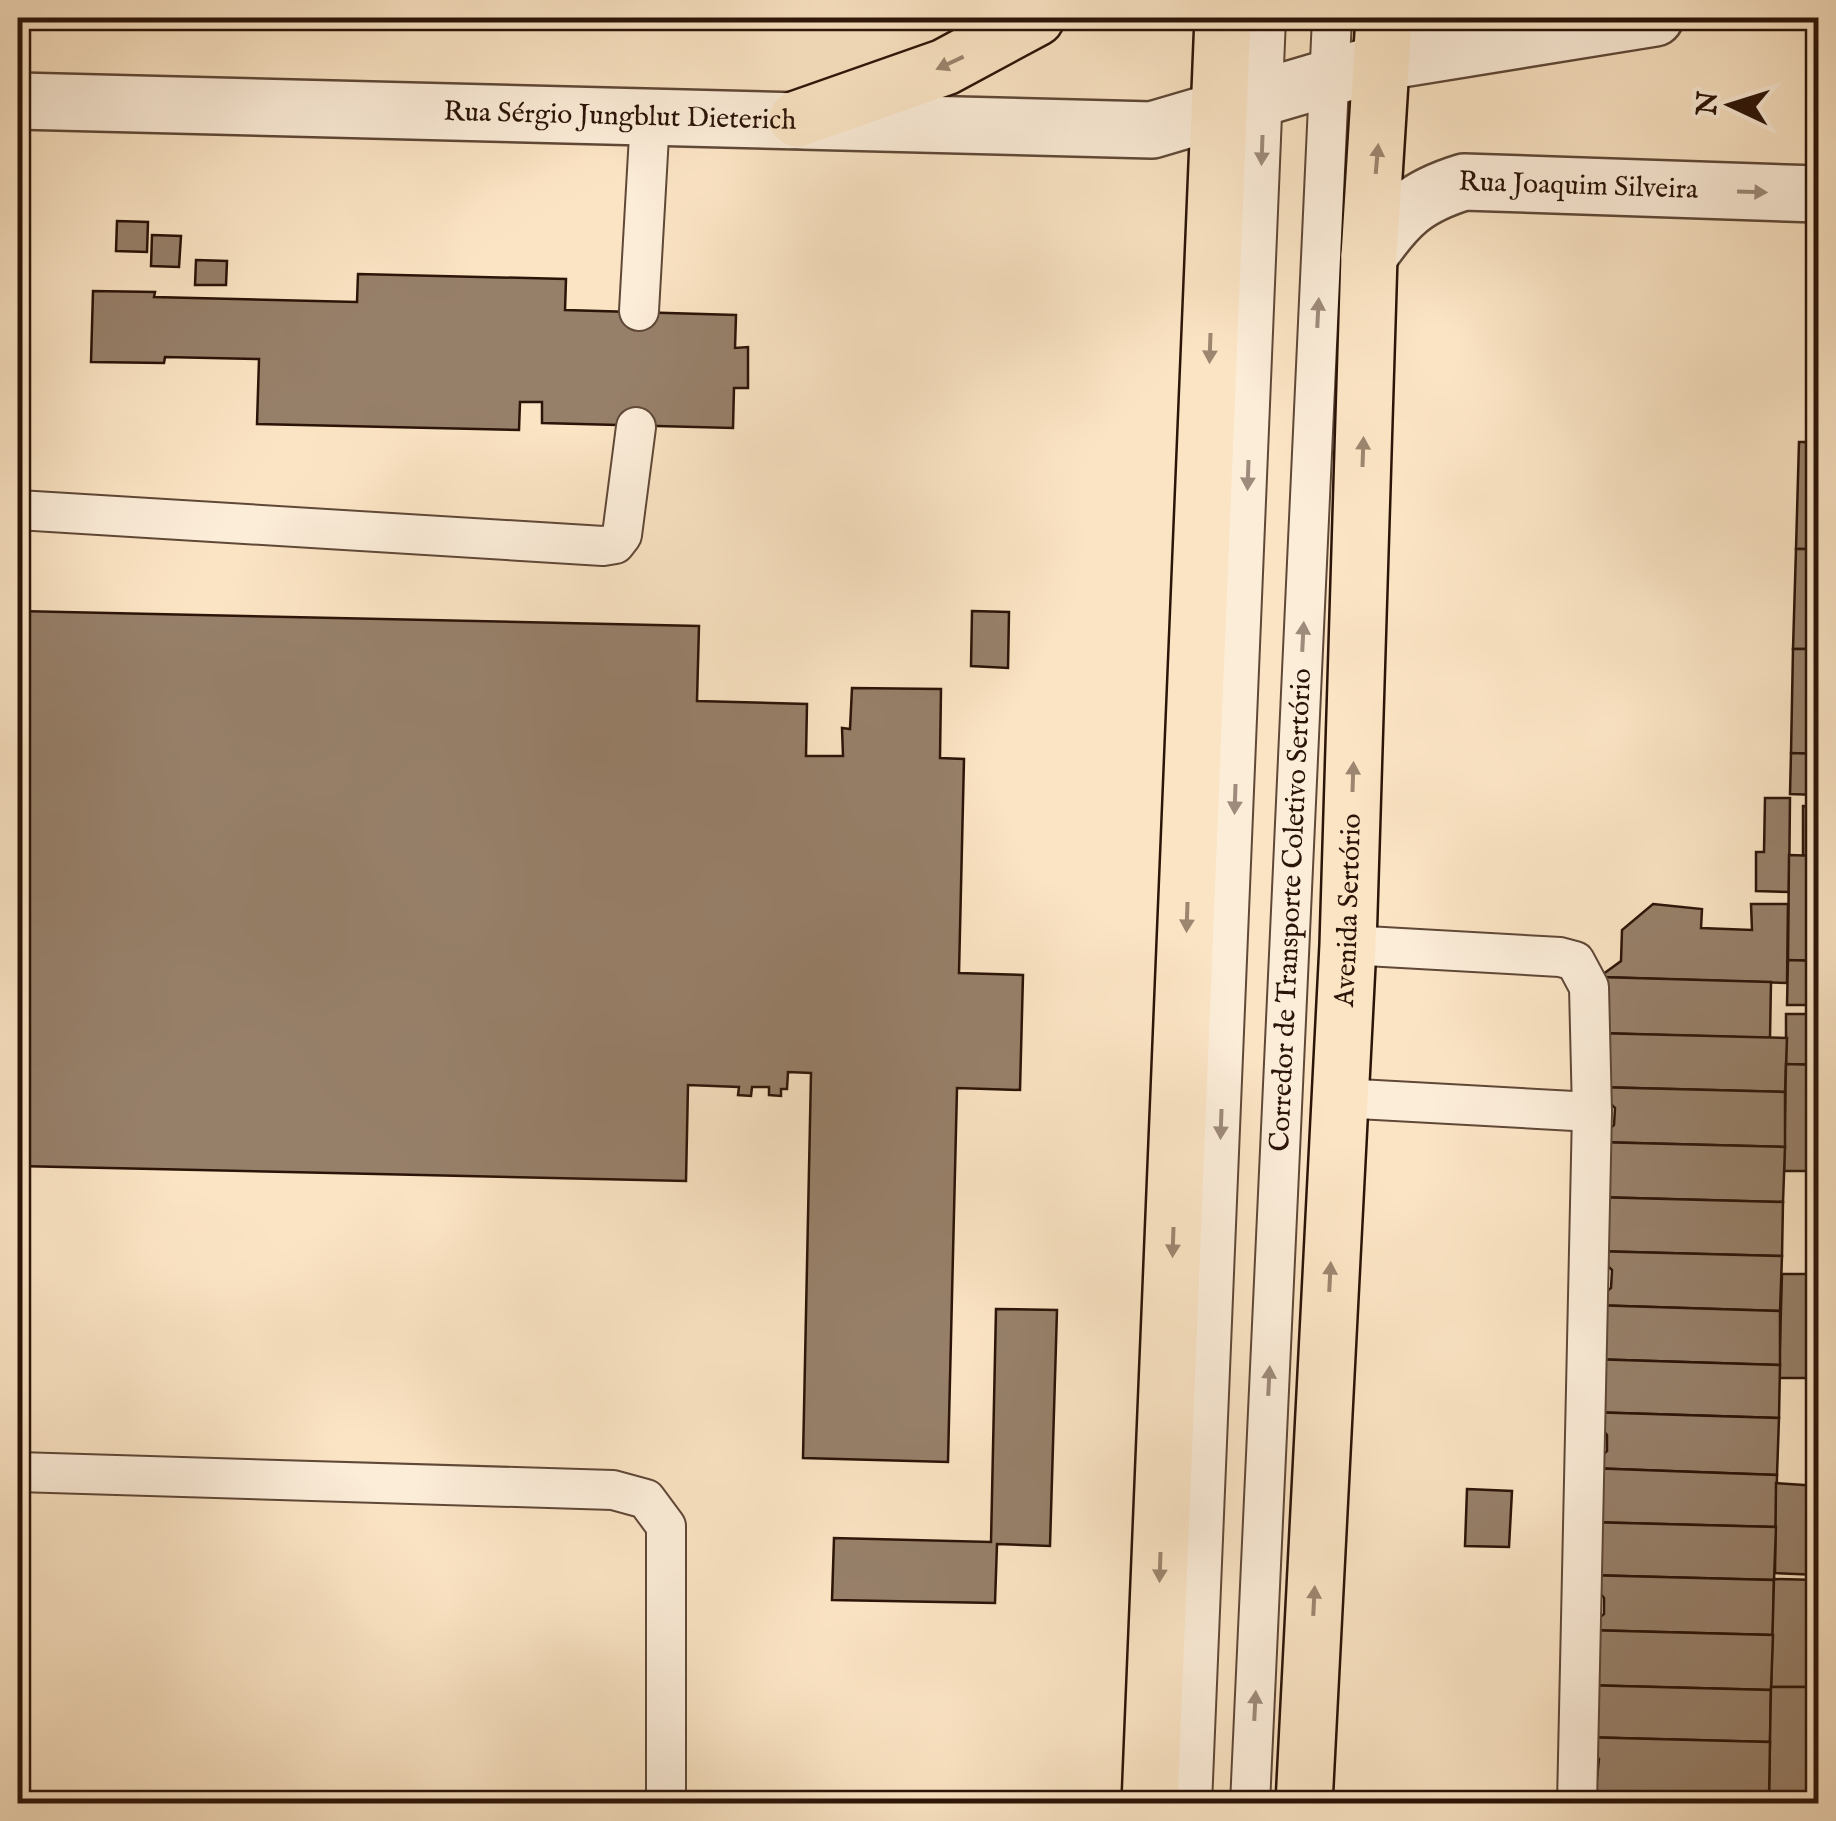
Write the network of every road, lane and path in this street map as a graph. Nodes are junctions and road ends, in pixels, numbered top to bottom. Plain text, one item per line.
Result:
1 (1036, 18) edge
2 (1223, 18) edge
3 (1266, 18) edge
4 (1332, 18) edge
5 (1655, 18) edge
6 (1384, 40) edge
7 (1329, 80) junction
8 (18, 102) edge
9 (1242, 104) junction
10 (650, 118) junction
11 (798, 119) junction
12 (1818, 194) edge
13 (1369, 256) junction
14 (639, 311) dead end
15 (636, 426) dead end
16 (18, 510) edge
17 (1348, 946) junction
18 (1340, 1098) junction
19 (1592, 1112) junction
20 (18, 1472) edge
21 (666, 1804) edge
22 (1150, 1804) edge
23 (1192, 1804) edge
24 (1250, 1804) edge
25 (1304, 1804) edge
26 (1577, 1804) edge

1 -> 11 main road
2 - 9 main road
3 - 9 lane
4 - 7 lane, Corredor de Transporte Coletivo Sertório
5 - 6 street
6 - 7 street
13 -> 6 main road, Avenida Sertório
7 - 9 street
24 -> 7 lane, Corredor de Transporte Coletivo Sertório
8 - 10 street, Rua Sérgio Jungblut Dieterich
9 - 11 street, Rua Sérgio Jungblut Dieterich
9 -> 22 main road
9 -> 23 lane
10 - 11 street, Rua Sérgio Jungblut Dieterich
10 - 14 lane
13 -> 12 street, Rua Joaquim Silveira
17 -> 13 main road, Avenida Sertório
15 - 16 lane
17 - 18 main road, Avenida Sertório
17 - 19 lane
18 - 19 lane
25 -> 18 main road, Avenida Sertório
19 - 26 lane
20 - 21 lane

